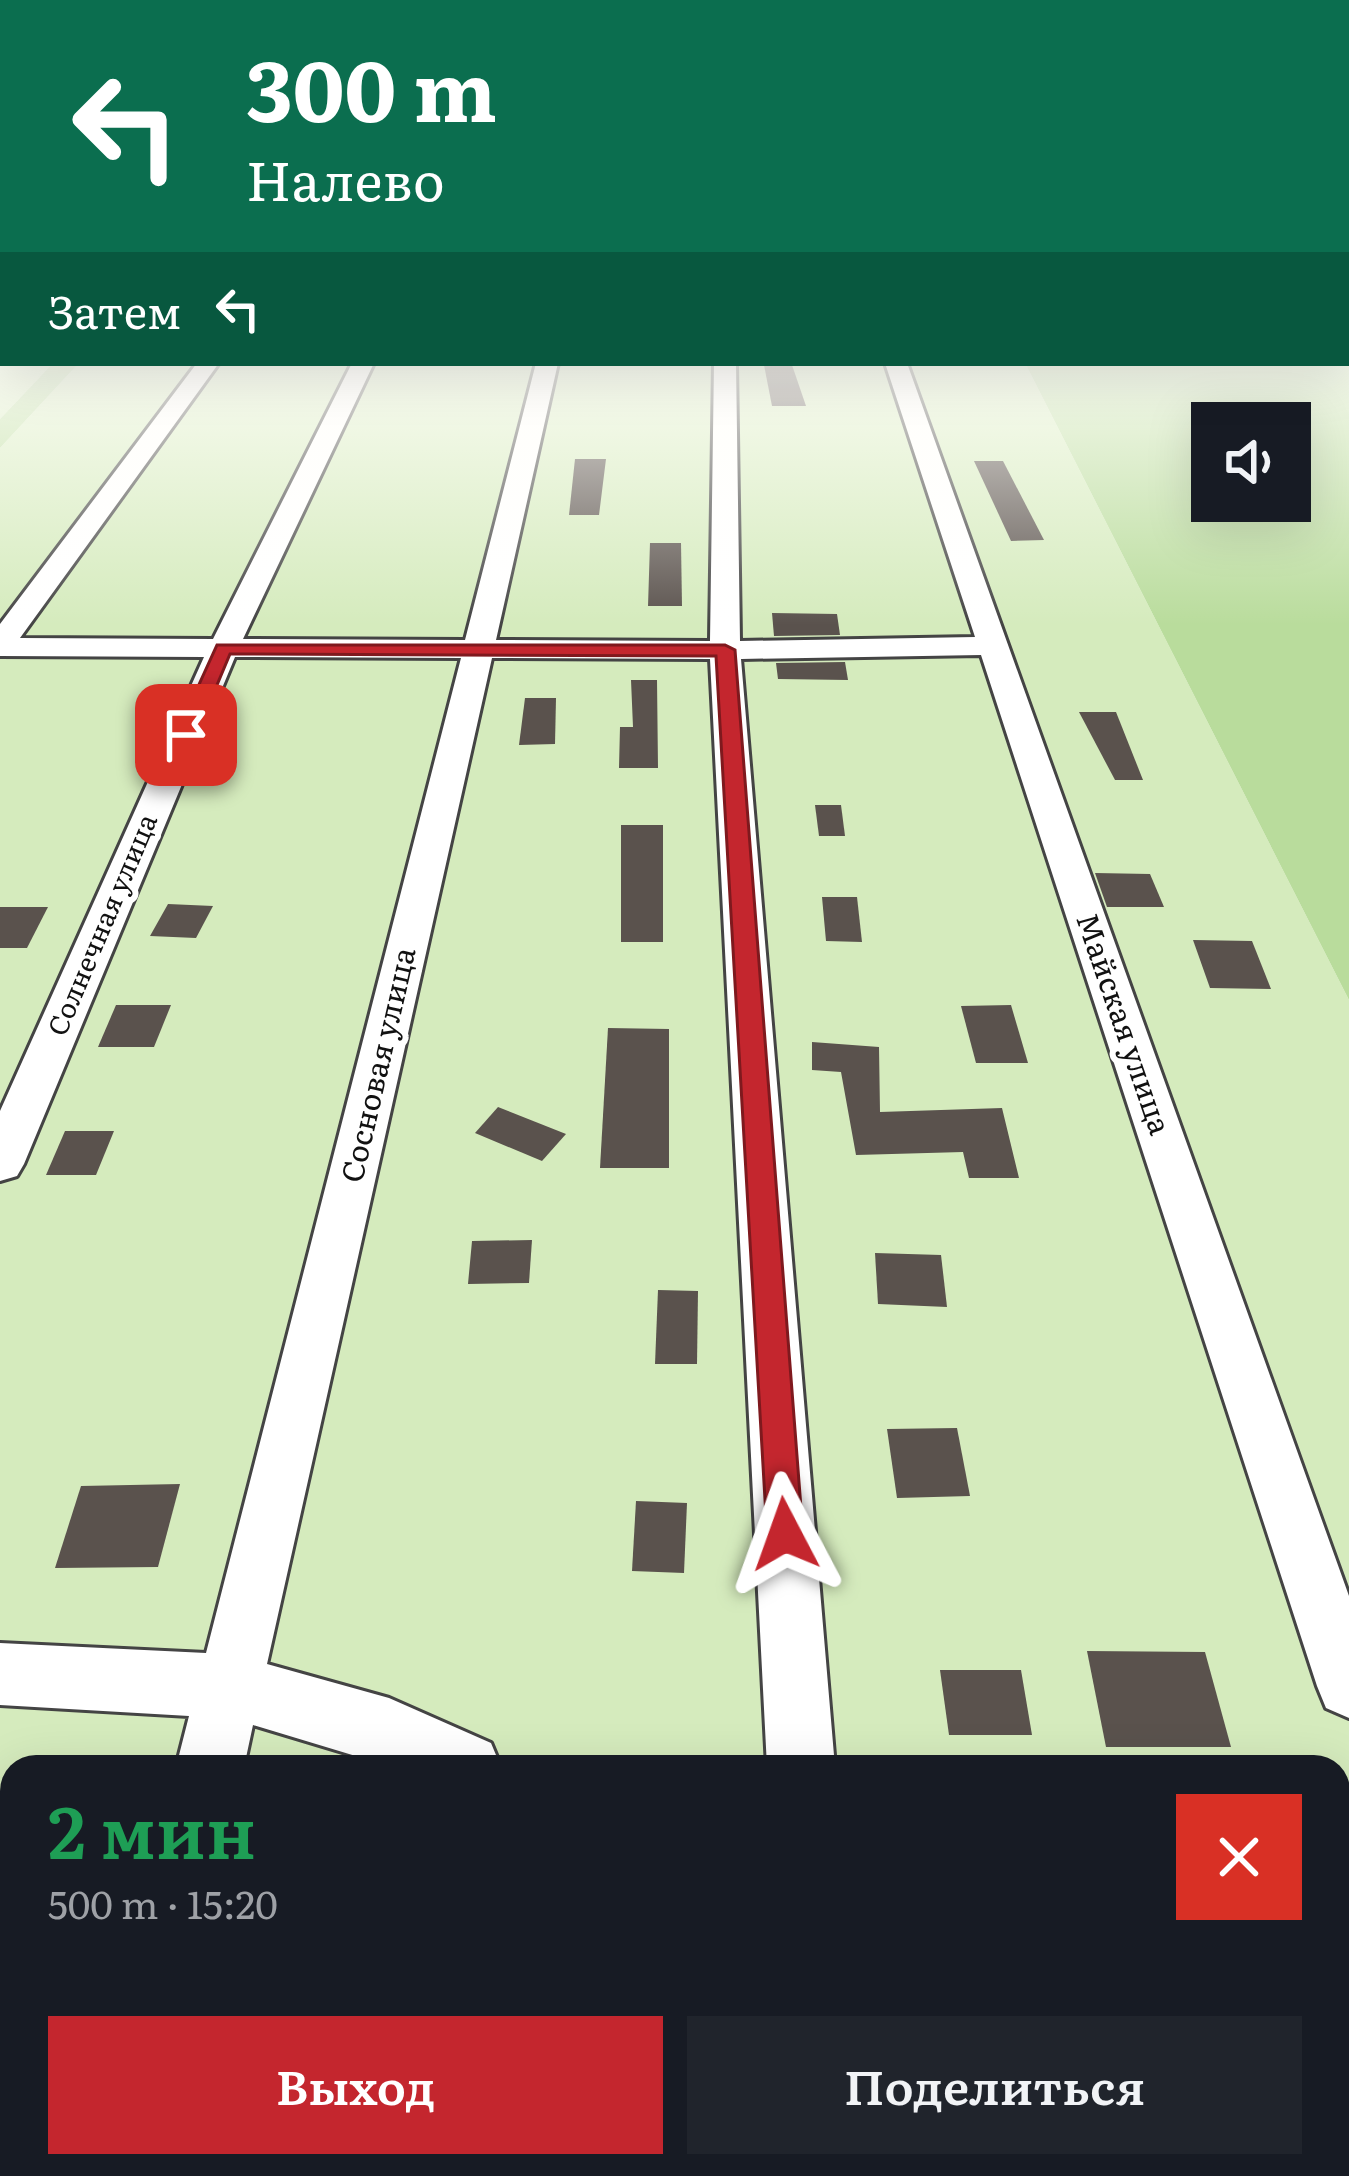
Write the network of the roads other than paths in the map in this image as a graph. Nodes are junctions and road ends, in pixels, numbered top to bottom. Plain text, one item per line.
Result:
1 (165, 422) edge
2 (334, 422) edge
3 (533, 422) edge
4 (725, 422) edge
5 (916, 422) edge
6 (0, 646) edge
7 (993, 646) junction
8 (223, 649) junction
9 (477, 650) junction
10 (725, 650) junction
11 (0, 1163) edge
12 (0, 1673) edge
13 (230, 1686) junction
14 (1349, 1686) edge
15 (213, 1755) edge
16 (441, 1755) edge
17 (800, 1755) edge

1 - 6 street
2 - 8 street, Солнечная улица
3 - 9 street, Сосновая улица
4 - 10 street
5 - 7 street, Майская улица
6 - 8 street
7 - 10 street
7 - 14 street, Майская улица
8 - 9 street
8 - 11 street, Солнечная улица
9 - 10 street
9 - 13 street, Сосновая улица
10 - 17 street
12 - 13 street
13 - 15 street, Сосновая улица
13 - 16 street

